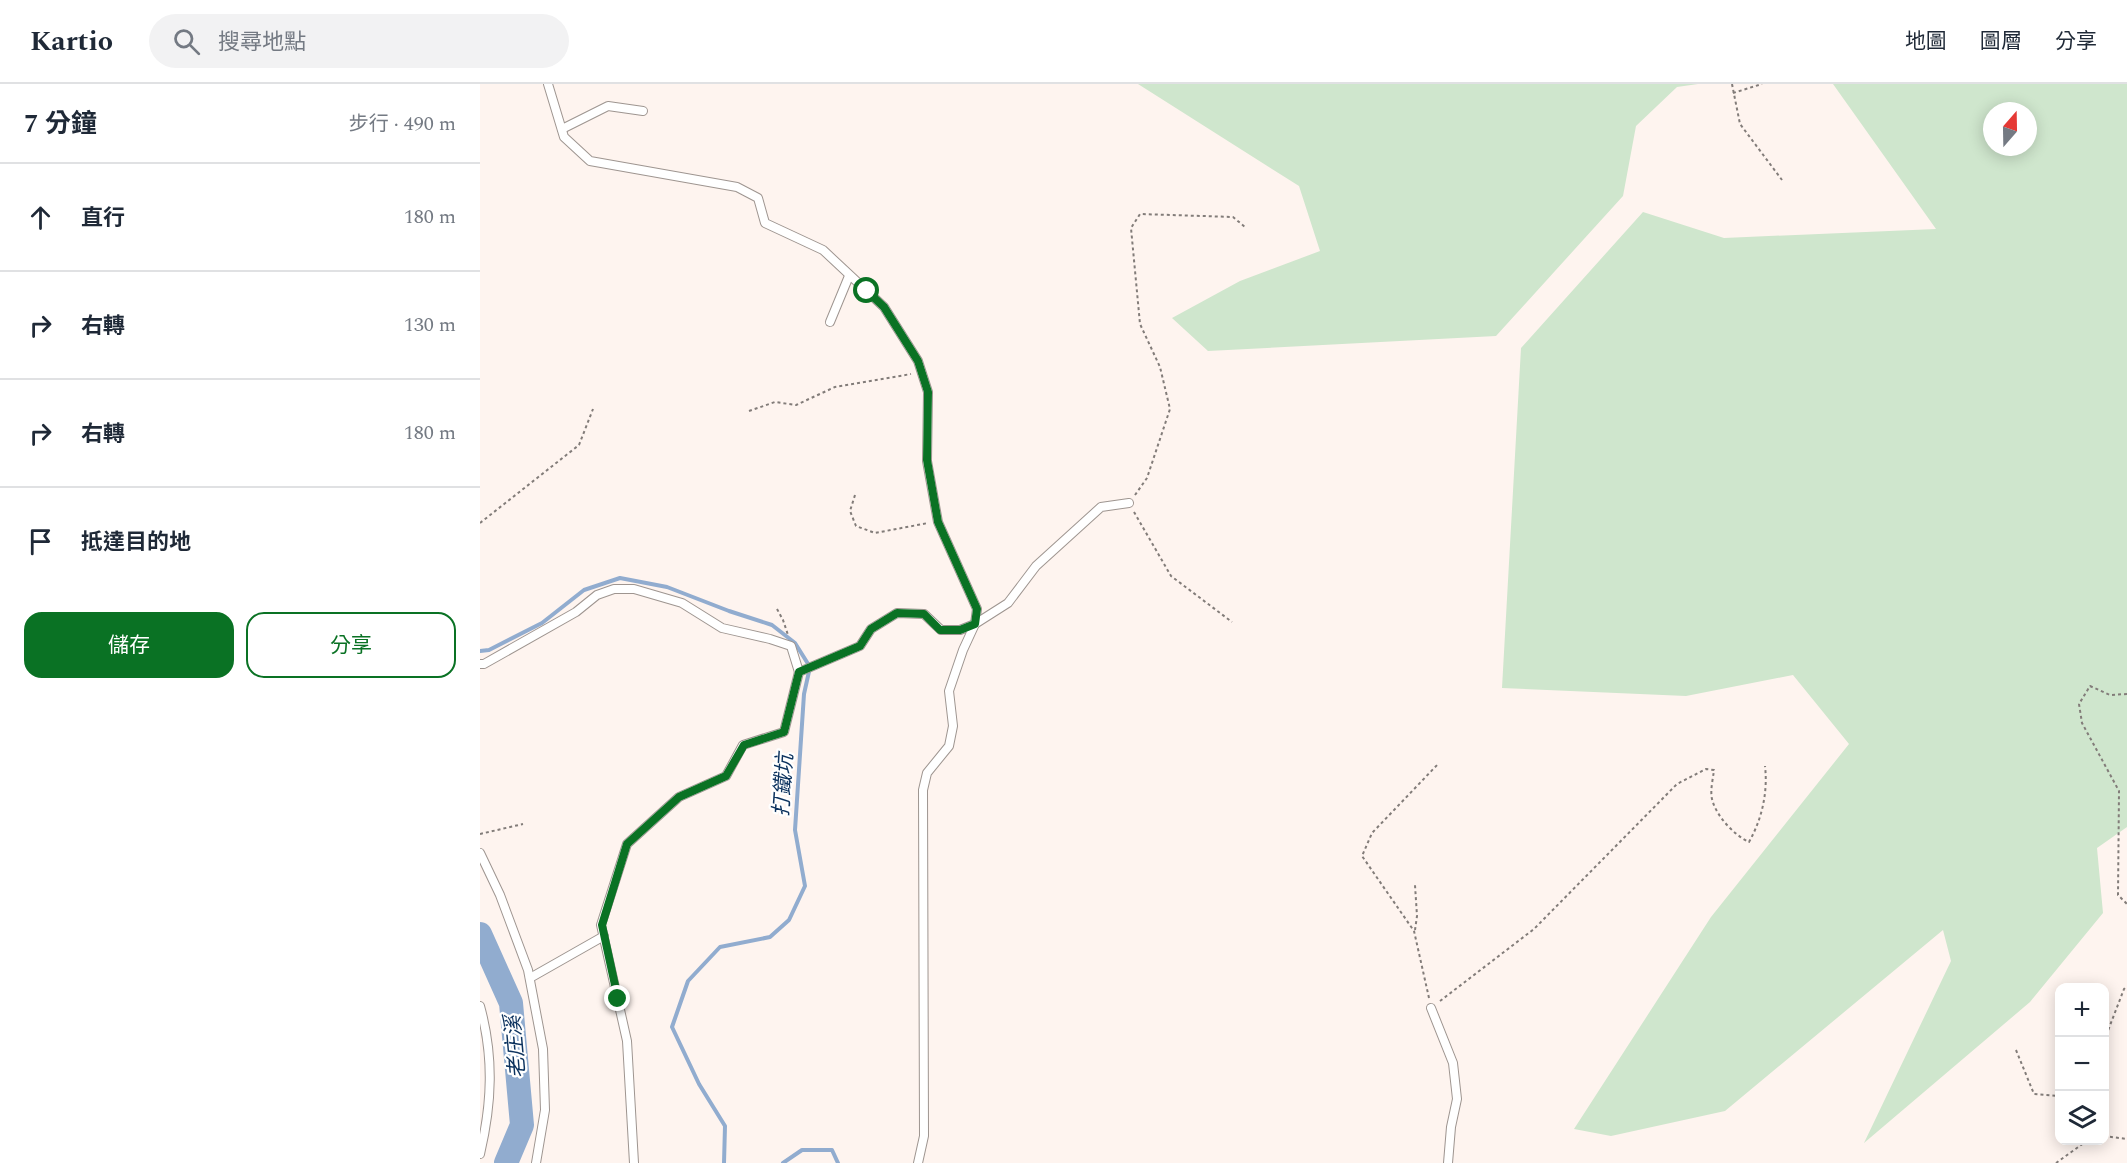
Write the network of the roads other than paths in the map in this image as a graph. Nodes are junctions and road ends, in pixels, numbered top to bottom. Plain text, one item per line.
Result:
1 (548, 84) edge
2 (643, 111) dead end
3 (562, 129) junction
4 (849, 276) junction
5 (830, 322) dead end
6 (1129, 503) road end
7 (975, 624) junction
8 (480, 664) edge
9 (799, 672) junction
10 (480, 853) edge
11 (604, 936) junction
12 (530, 978) junction
13 (480, 1006) edge
14 (1431, 1008) road end
15 (480, 1154) edge
16 (536, 1163) edge
17 (634, 1163) edge
18 (918, 1163) edge
19 (1448, 1163) edge

1 - 3 lane
2 - 3 lane
3 - 4 lane
4 - 5 lane
4 - 7 lane
6 - 7 lane
7 - 9 lane
7 - 18 lane
8 - 9 lane
9 - 11 lane
10 - 12 lane
11 - 12 lane
11 - 17 lane
12 - 16 lane
13 - 15 lane
14 - 19 lane

